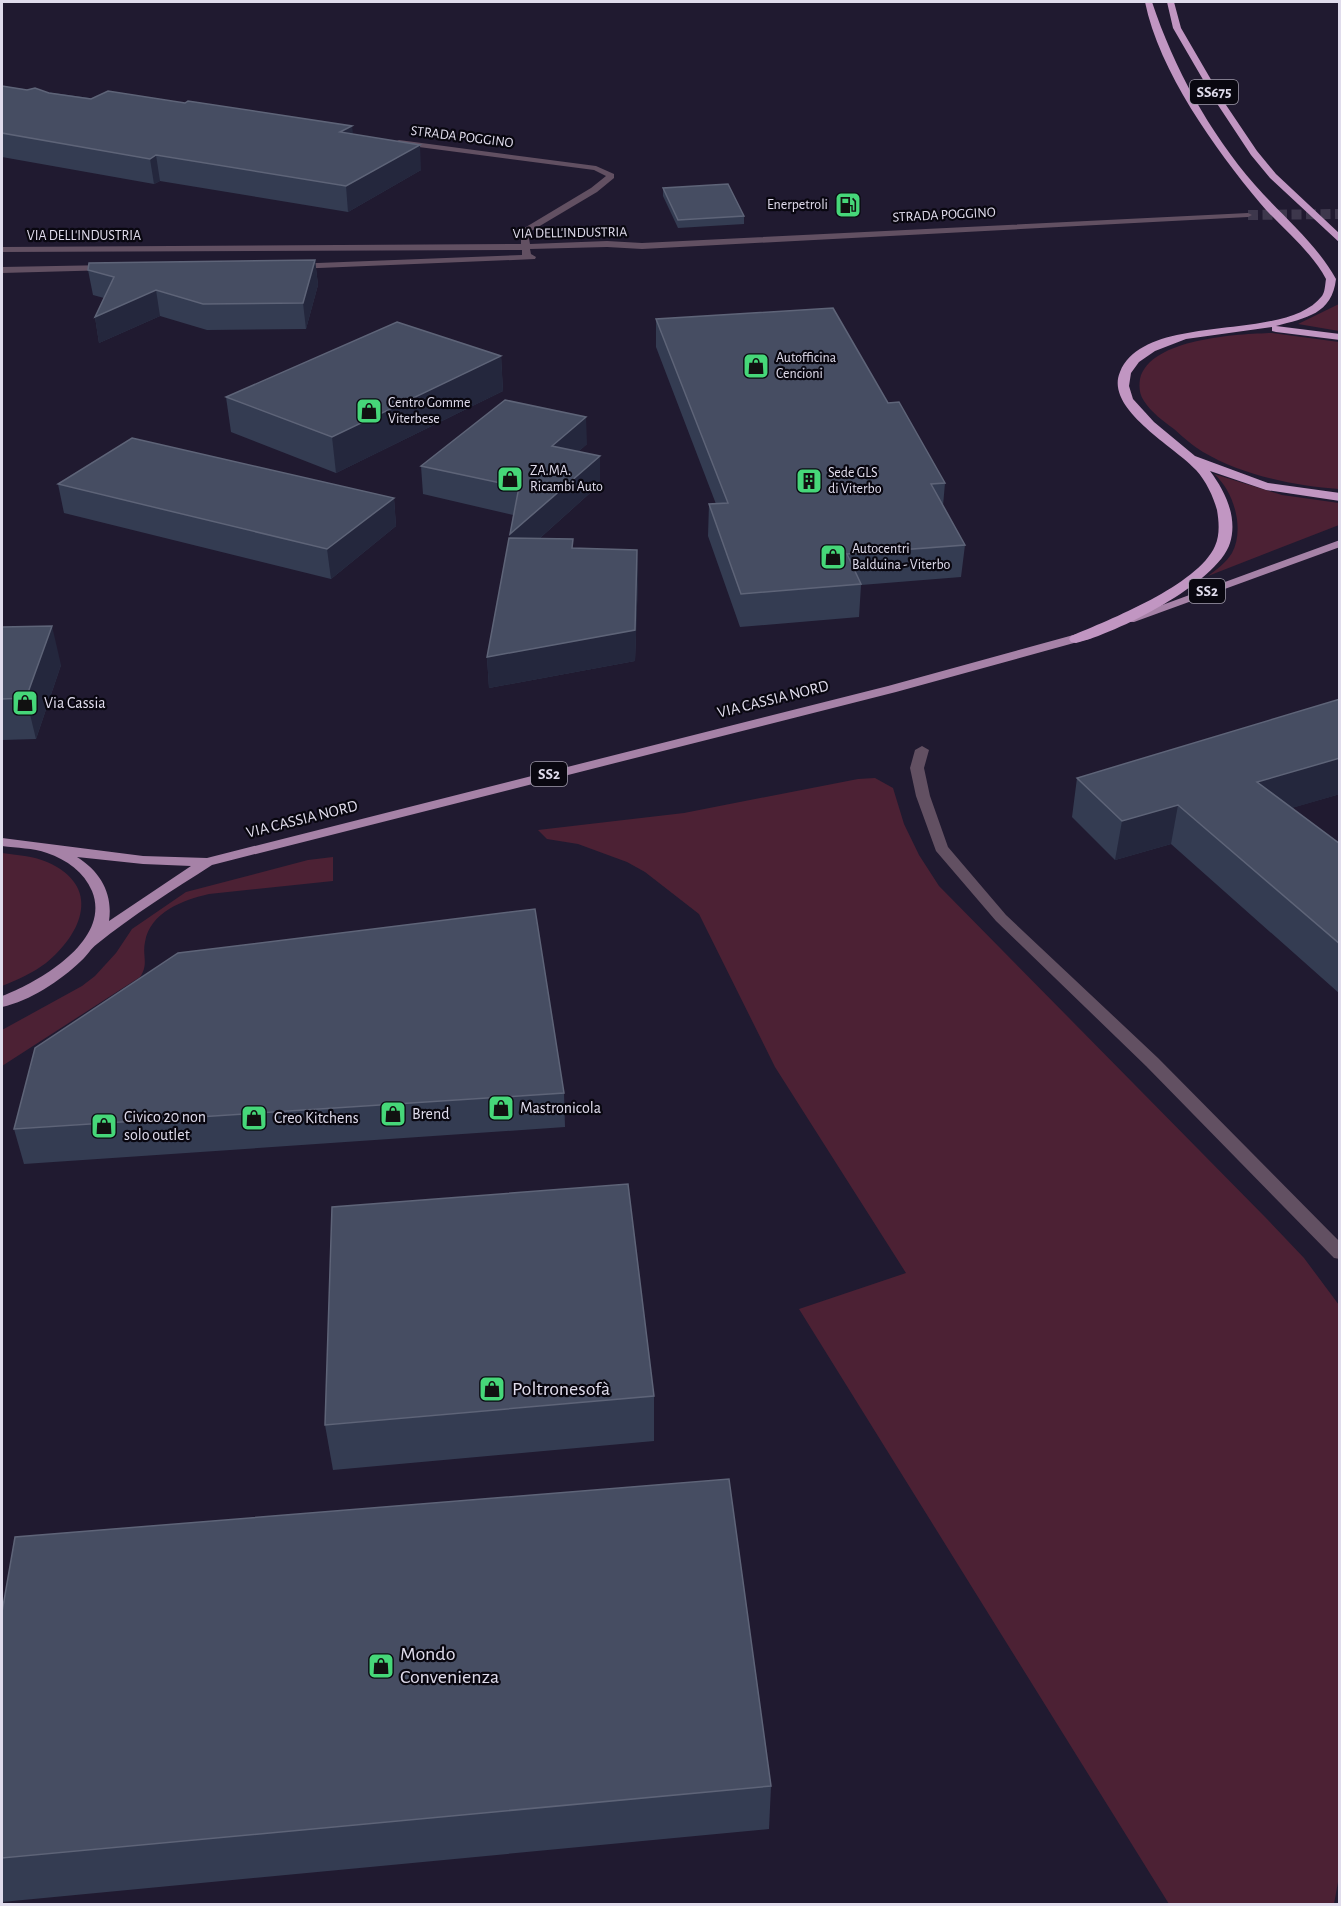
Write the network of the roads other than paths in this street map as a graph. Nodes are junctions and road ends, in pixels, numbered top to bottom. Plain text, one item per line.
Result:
1 (1148, 2) edge
2 (1170, 2) edge
3 (390, 141) edge
4 (1263, 200) junction
5 (1248, 215) tunnel mouth
6 (1340, 238) edge
7 (642, 246) junction
8 (524, 247) junction
9 (2, 250) edge
10 (527, 257) junction
11 (286, 266) edge
12 (120, 268) edge
13 (2, 270) edge
14 (1340, 276) edge
15 (1250, 328) junction
16 (1340, 337) edge
17 (1187, 454) junction
18 (1340, 498) edge
19 (1340, 543) edge
20 (1076, 639) junction
21 (922, 750) dead end
22 (2, 842) edge
23 (52, 850) junction
24 (207, 862) junction
25 (90, 942) junction
26 (2, 1002) edge
27 (1340, 1253) edge

1 - 4 highway, SS675
2 - 6 highway, SS675
3 - 8 street, STRADA POGGINO
4 - 14 highway, SS675
4 - 15 highway
5 - 7 street, STRADA POGGINO
7 - 8 street, VIA DELL'INDUSTRIA
7 - 10 street, VIA DELL'INDUSTRIA
8 - 9 street, VIA DELL'INDUSTRIA
8 - 10 street
10 - 11 street, VIA DELL'INDUSTRIA
12 - 13 street, VIA DELL'INDUSTRIA
15 - 16 highway
15 - 17 highway
17 - 18 highway
17 - 20 highway
19 - 20 main road, VIA CASSIA NORD / SS2
20 - 24 main road, VIA CASSIA NORD / SS2
21 - 27 street
22 - 23 main road, SS2
23 - 24 main road, VIA CASSIA NORD / SS2
23 - 25 main road, SS2
24 - 25 main road, VIA CASSIA NORD / SS2
25 - 26 main road, SS2

